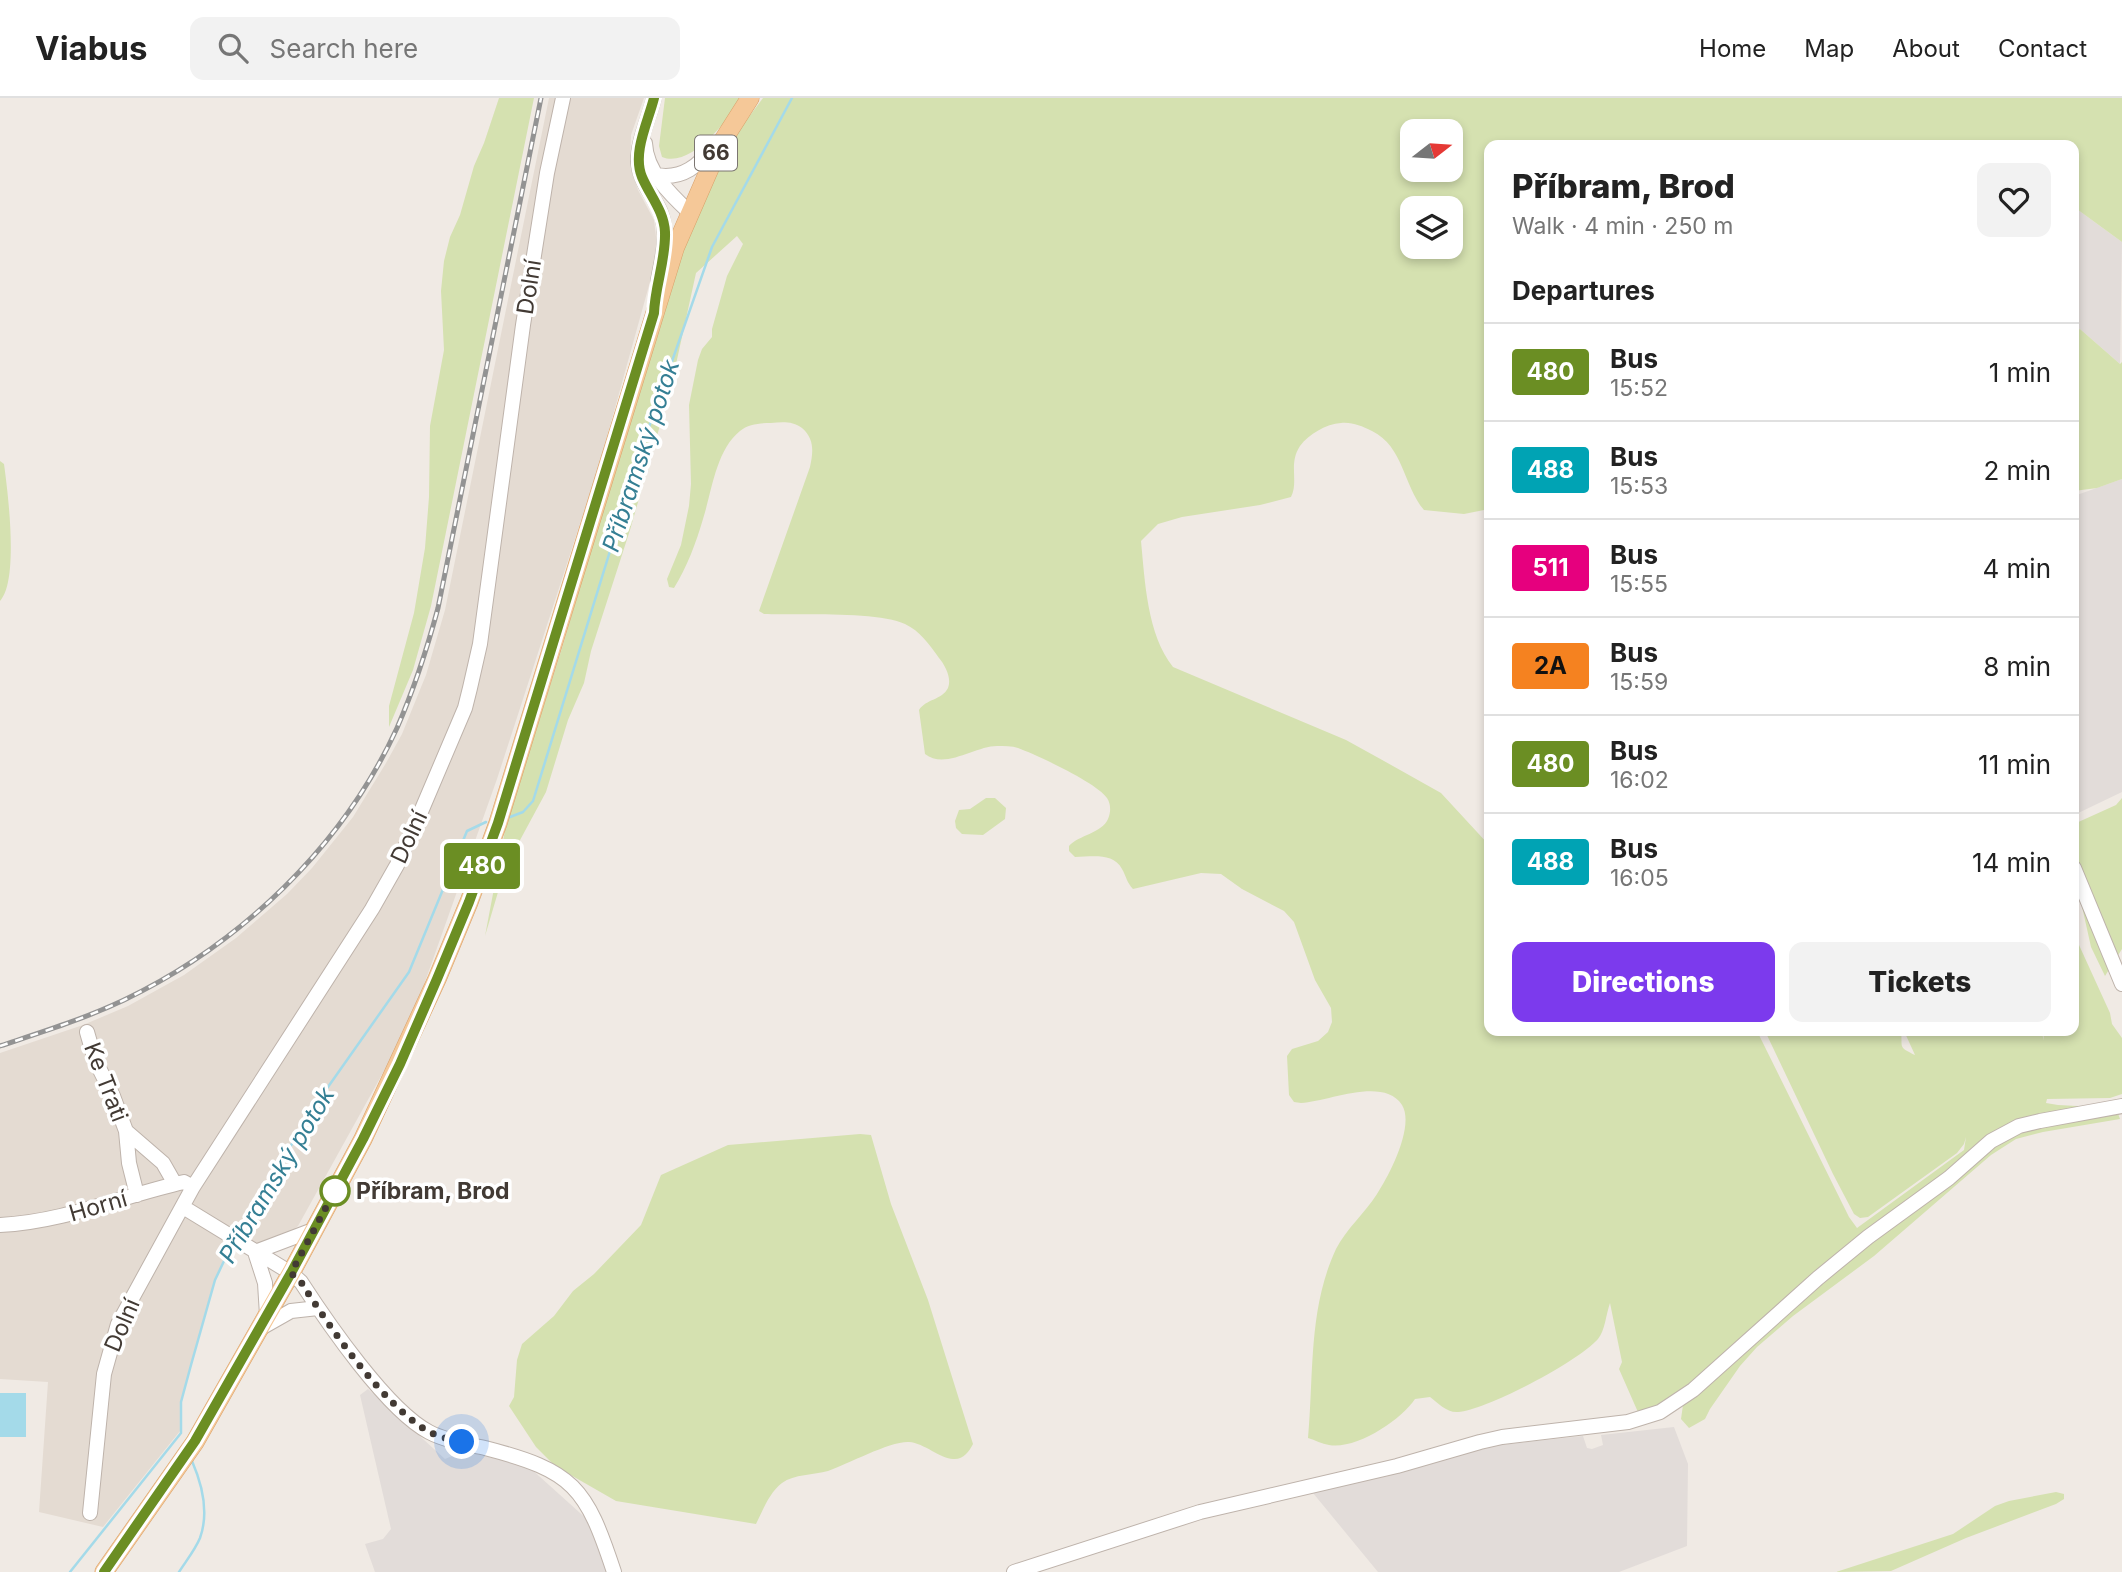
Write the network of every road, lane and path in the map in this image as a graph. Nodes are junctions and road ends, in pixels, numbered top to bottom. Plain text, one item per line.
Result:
1 (562, 98) edge
2 (654, 98) edge
3 (750, 98) edge
4 (732, 125) junction
5 (645, 132) junction
6 (656, 175) junction
7 (651, 194) junction
8 (689, 212) junction
9 (654, 313) junction
10 (2079, 880) edge
11 (2122, 984) edge
12 (87, 1032) dead end
13 (2122, 1106) edge
14 (126, 1131) junction
15 (175, 1184) junction
16 (193, 1187) junction
17 (136, 1195) junction
18 (183, 1207) junction
19 (0, 1225) edge
20 (313, 1230) junction
21 (256, 1252) junction
22 (291, 1273) junction
23 (318, 1308) junction
24 (263, 1323) junction
25 (90, 1513) dead end
26 (104, 1572) edge
27 (614, 1572) edge
28 (1014, 1572) edge

1 - 16 street, Dolní
2 - 5 street
3 - 4 main road, 66
4 - 6 street
4 - 8 main road, 66
5 - 6 street
5 - 7 street
6 - 8 street
7 - 8 street
7 - 9 street
8 - 9 main road, 66
9 - 20 main road, 66
10 - 11 street
12 - 14 street, Ke Trati
13 - 28 street
14 - 15 street, Ke Trati
14 - 17 street, Ke Trati
15 - 16 street, Horní
15 - 17 street, Horní
16 - 18 street, Dolní
17 - 19 street, Horní
18 - 21 street
18 - 25 street, Dolní
20 - 21 street
20 - 22 main road, 66
21 - 22 street
21 - 24 street
22 - 23 street
22 - 24 main road, 66
23 - 24 street
23 - 27 street
24 - 26 main road, 66

